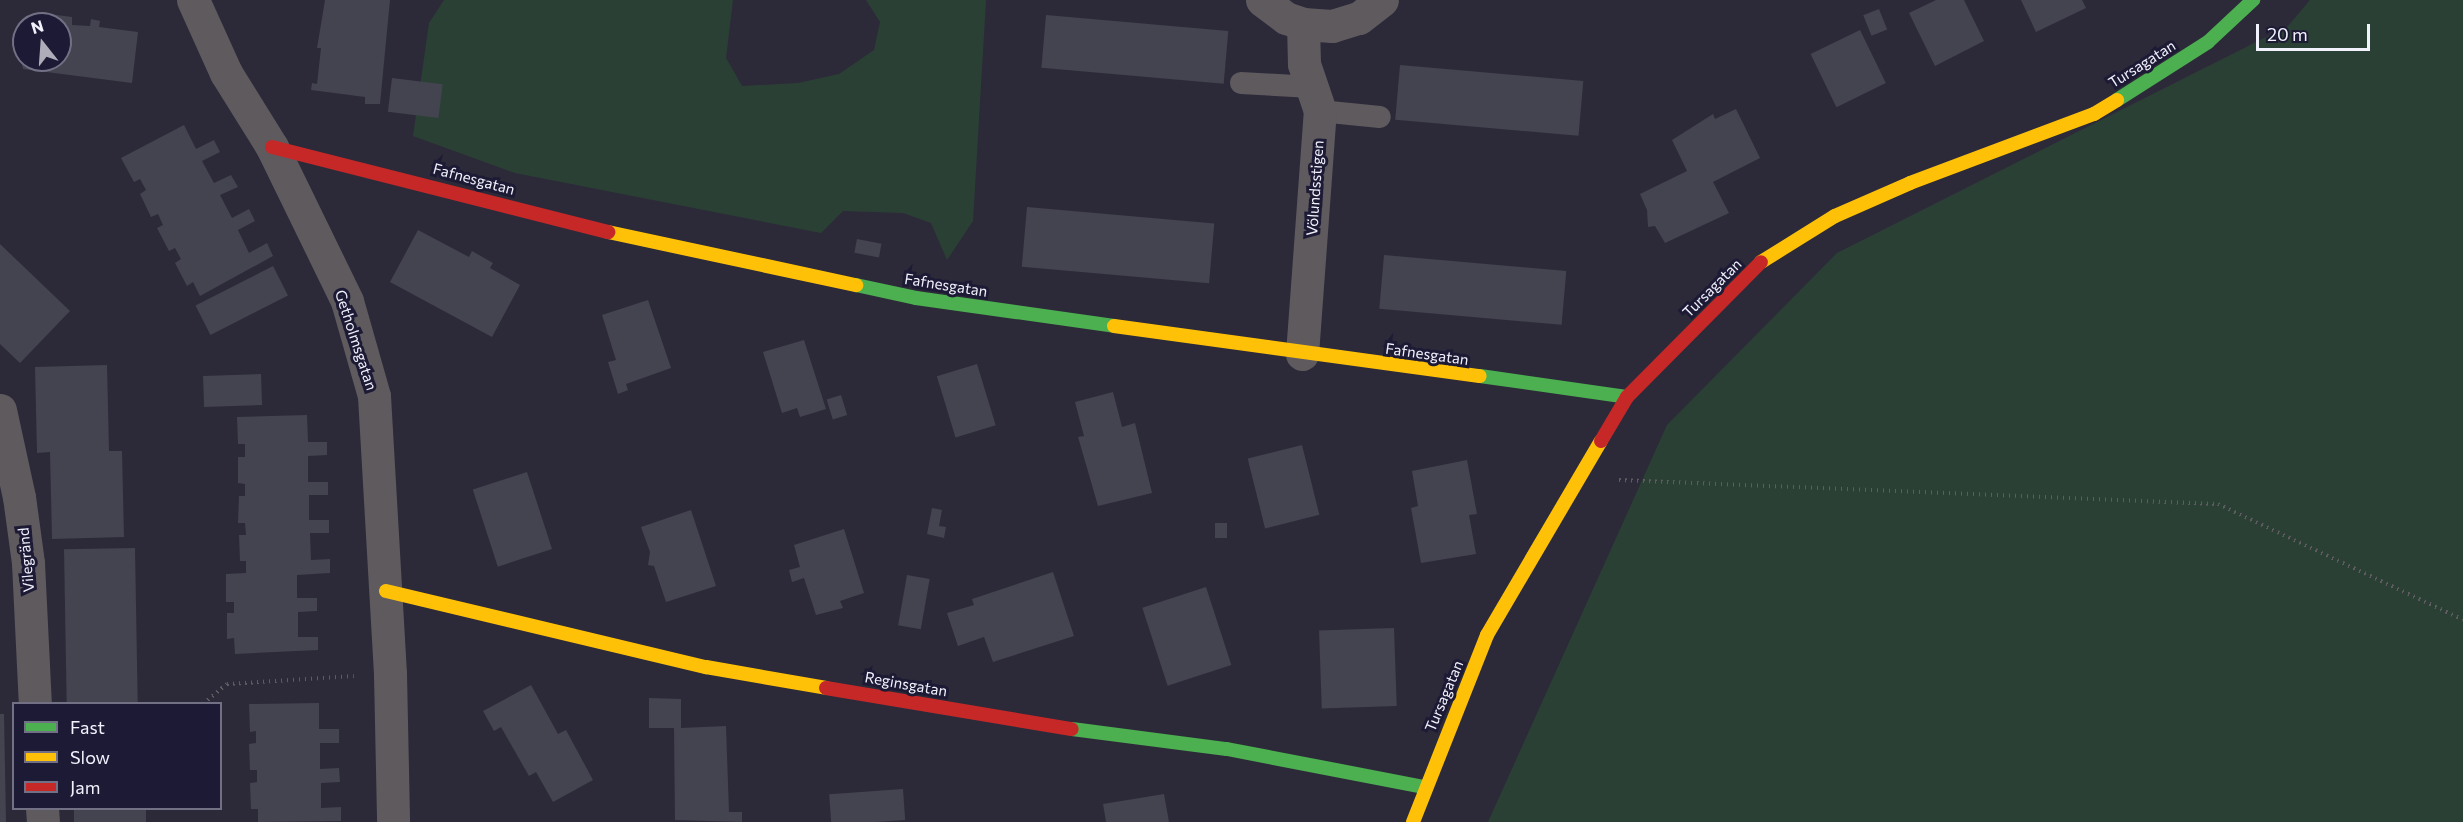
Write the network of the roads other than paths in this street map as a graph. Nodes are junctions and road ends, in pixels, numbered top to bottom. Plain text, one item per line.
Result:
1 (194, 0) edge
2 (1263, 0) edge
3 (1382, 0) edge
4 (2253, 0) edge
5 (1303, 24) junction
6 (1241, 83) dead end
7 (1316, 99) junction
8 (1380, 117) dead end
9 (272, 147) junction
10 (1302, 354) junction
11 (1627, 397) junction
12 (1, 415) edge
13 (386, 591) junction
14 (35, 702) edge
15 (1424, 787) junction
16 (393, 822) edge
17 (1413, 822) edge

1 - 9 street, Getholmsgatan
2 - 5 street
3 - 5 street
4 - 11 street, Tursagatan
5 - 7 street, Völundsstigen
6 - 7 lane
7 - 8 lane
7 - 10 street, Völundsstigen
9 - 10 street, Fafnesgatan
9 - 13 street, Getholmsgatan
10 - 11 street, Fafnesgatan
11 - 15 street, Tursagatan
12 - 14 street, Vilegränd
13 - 15 street, Reginsgatan
13 - 16 street, Getholmsgatan
15 - 17 street, Tursagatan

